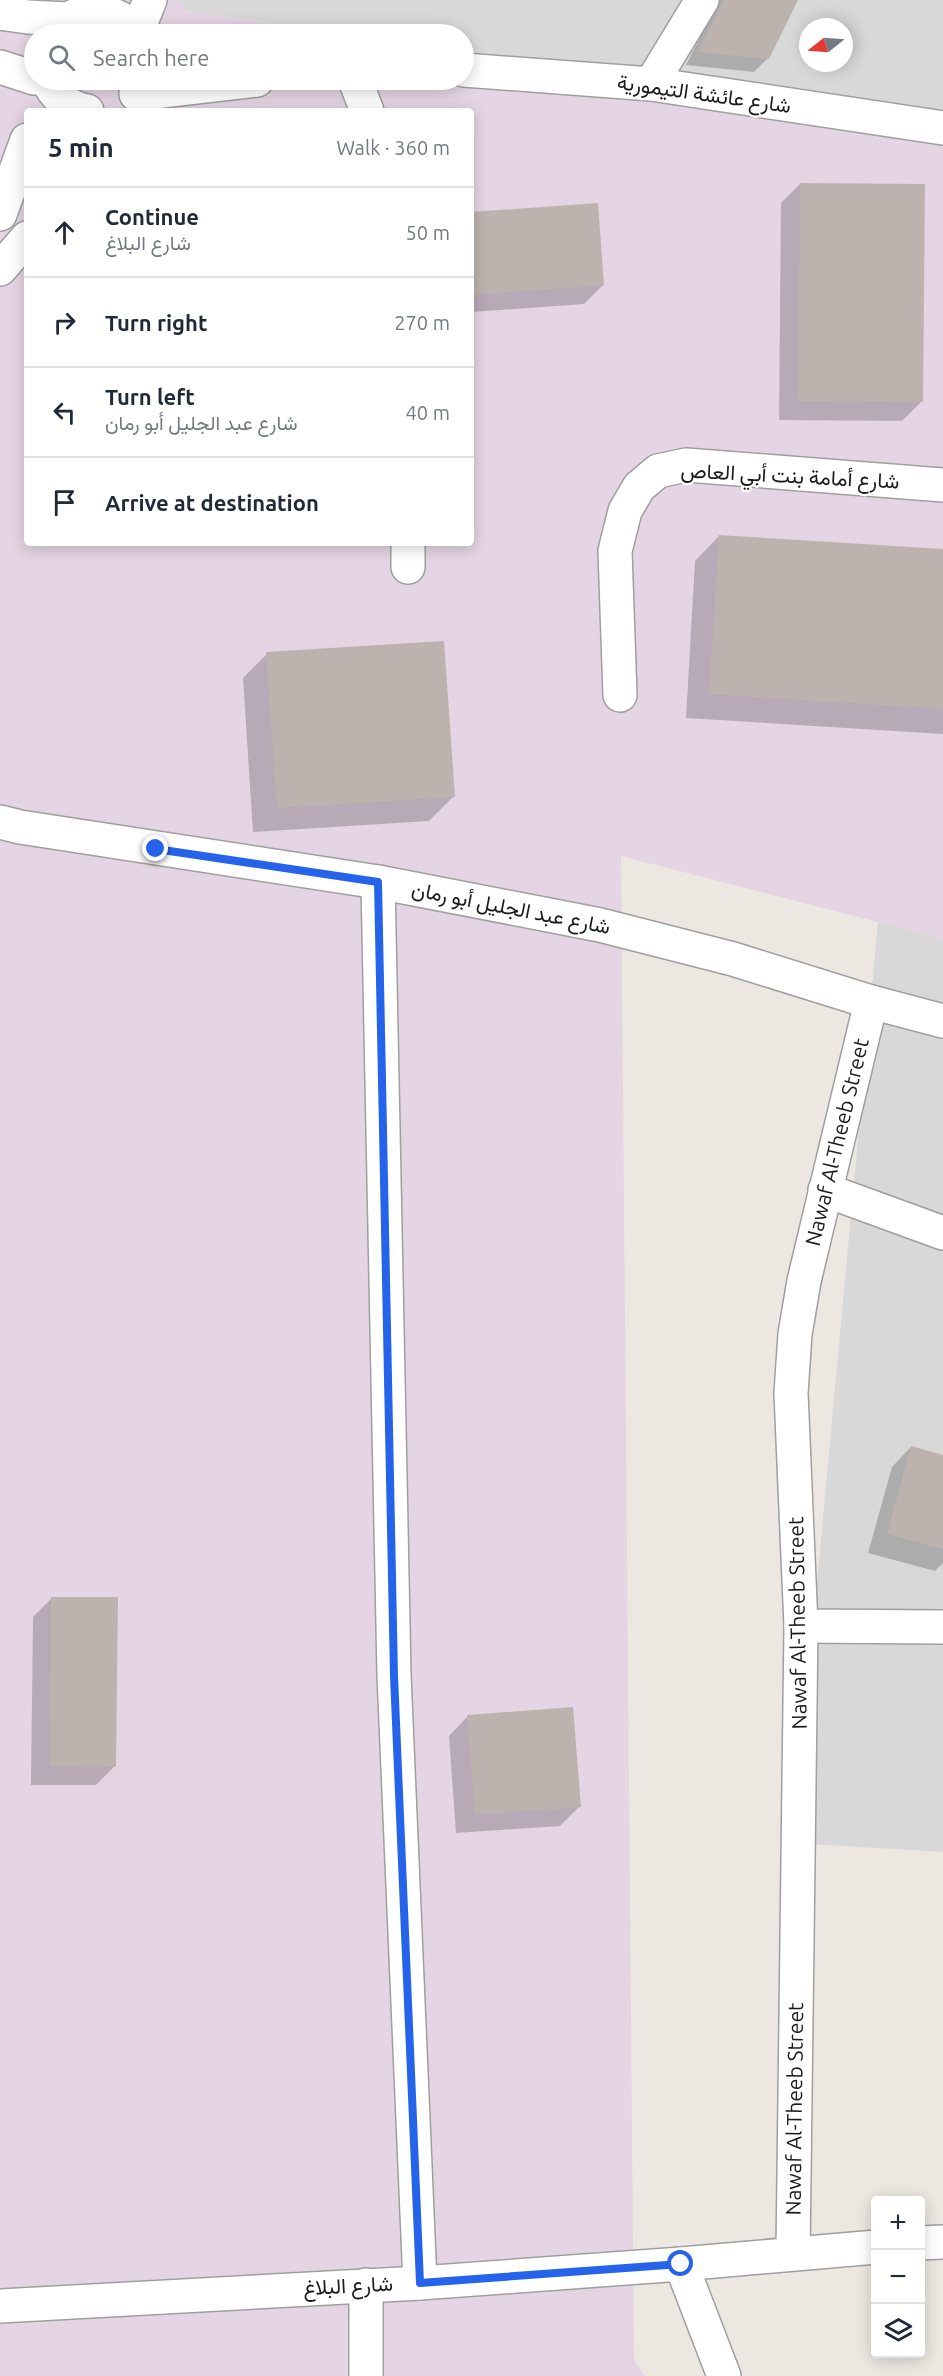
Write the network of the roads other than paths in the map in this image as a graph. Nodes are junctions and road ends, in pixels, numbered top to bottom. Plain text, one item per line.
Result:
1 (150, 0) edge
2 (702, 0) edge
3 (0, 13) edge
4 (75, 16) edge
5 (127, 24) edge
6 (141, 24) edge
7 (0, 67) edge
8 (474, 71) edge
9 (24, 78) edge
10 (651, 84) junction
11 (48, 90) edge
12 (136, 90) edge
13 (359, 90) edge
14 (73, 108) edge
15 (117, 108) edge
16 (366, 108) edge
17 (943, 128) edge
18 (24, 148) edge
19 (0, 214) edge
20 (24, 241) edge
21 (0, 269) edge
22 (943, 485) edge
23 (620, 695) dead end
24 (0, 822) edge
25 (378, 882) junction
26 (871, 1002) junction
27 (943, 1021) edge
28 (825, 1190) junction
29 (943, 1233) edge
30 (801, 1626) junction
31 (943, 1627) edge
32 (943, 2242) edge
33 (925, 2243) edge
34 (871, 2247) edge
35 (793, 2253) junction
36 (681, 2264) junction
37 (420, 2283) junction
38 (366, 2285) junction
39 (0, 2306) edge
40 (366, 2376) edge
41 (724, 2376) edge

1 - 6 street
2 - 10 street
3 - 4 street
4 - 5 street
7 - 9 street
8 - 10 street, شارع عائشة التيمورية
10 - 17 street, شارع عائشة التيمورية
11 - 14 street
12 - 15 street
13 - 16 street
18 - 19 street
20 - 21 street
22 - 23 street, شارع أمامة بنت أبي العاص
24 - 25 street, شارع عبد الجليل أبو رمان
25 - 26 street, شارع عبد الجليل أبو رمان
25 - 37 street
26 - 27 street, شارع عبد الجليل أبو رمان
26 - 28 street, Nawaf Al-Theeb Street
28 - 29 street
28 - 30 street, Nawaf Al-Theeb Street
30 - 31 street
30 - 35 street, Nawaf Al-Theeb Street
32 - 33 street
34 - 35 street, شارع البلاغ
35 - 36 street, شارع البلاغ
36 - 37 street, شارع البلاغ
36 - 41 street
37 - 38 street, شارع البلاغ
38 - 39 street, شارع البلاغ
38 - 40 street

